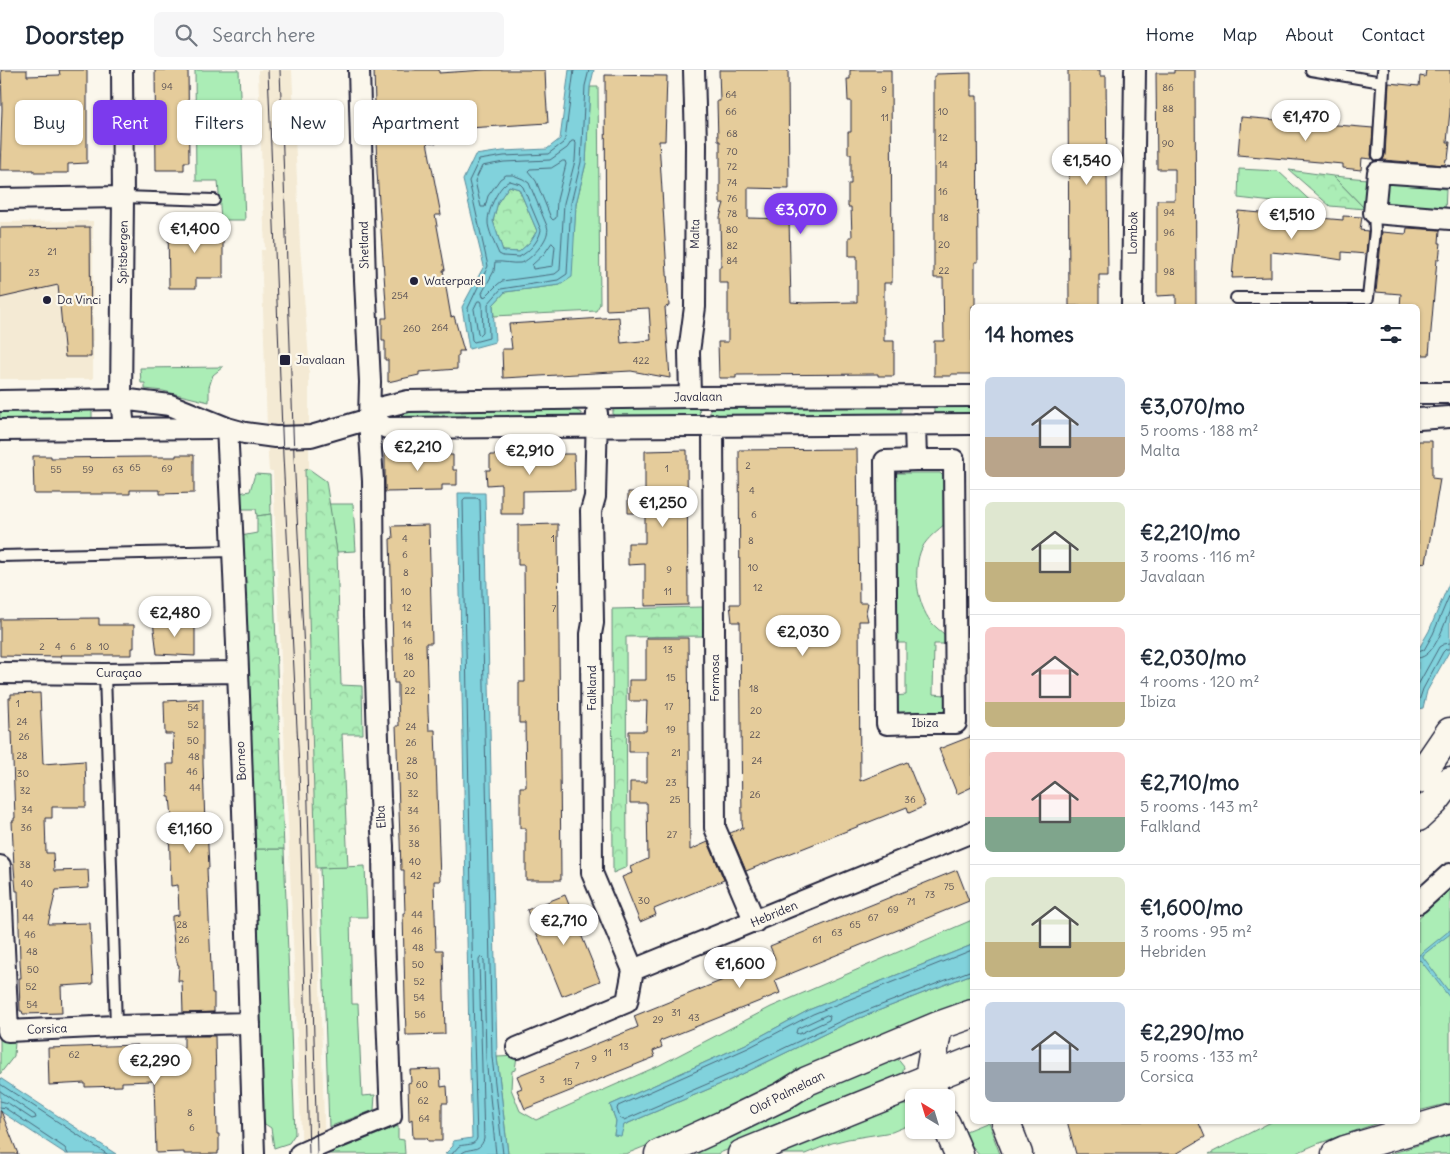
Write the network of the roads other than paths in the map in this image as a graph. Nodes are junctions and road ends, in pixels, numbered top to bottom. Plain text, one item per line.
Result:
1 (122, 70) edge
2 (359, 70) edge
3 (694, 70) edge
4 (1135, 70) edge
5 (1311, 70) edge
6 (1383, 70) edge
7 (1382, 82) junction
8 (1378, 155) dead end
9 (1450, 178) edge
10 (123, 197) junction
11 (0, 199) edge
12 (214, 200) dead end
13 (1374, 213) junction
14 (1450, 218) edge
15 (1236, 298) dead end
16 (1132, 304) edge
17 (1420, 393) edge
18 (1450, 393) edge
19 (970, 396) edge
20 (690, 397) junction
21 (598, 399) junction
22 (121, 400) junction
23 (0, 401) edge
24 (1450, 417) edge
25 (369, 419) junction
26 (1420, 419) edge
27 (915, 424) junction
28 (970, 424) edge
29 (596, 426) junction
30 (713, 426) junction
31 (226, 428) junction
32 (124, 429) junction
33 (0, 430) edge
34 (916, 460) junction
35 (234, 550) junction
36 (0, 556) edge
37 (0, 672) edge
38 (238, 672) junction
39 (105, 674) junction
40 (1450, 732) edge
41 (1420, 776) edge
42 (1450, 781) edge
43 (1420, 816) edge
44 (970, 833) edge
45 (0, 866) edge
46 (1450, 874) edge
47 (1420, 901) edge
48 (755, 922) junction
49 (634, 970) junction
50 (970, 1015) edge
51 (250, 1023) junction
52 (116, 1026) junction
53 (938, 1026) junction
54 (516, 1048) dead end
55 (970, 1050) edge
56 (970, 1062) edge
57 (932, 1088) edge
58 (1450, 1119) edge
59 (1006, 1124) edge
60 (952, 1139) edge
61 (254, 1154) edge
62 (300, 1154) edge
63 (659, 1154) edge
64 (742, 1154) edge
65 (959, 1154) edge
66 (1018, 1154) edge
67 (1336, 1154) edge

1 - 10 street, Spitsbergen
2 - 25 street, Shetland
3 - 20 street, Malta
4 - 16 street, Lombok
5 - 7 lane
6 - 7 lane
7 - 8 lane
9 - 13 street
10 - 11 street
10 - 12 lane
10 - 22 street, Spitsbergen
13 - 14 street
13 - 15 lane
17 - 18 street
19 - 20 street, Javalaan
20 - 21 street, Javalaan
21 - 25 street, Javalaan
21 - 29 street, Falkland
22 - 23 street, Javalaan
22 - 31 street, Javalaan
22 - 32 street, Spitsbergen
24 - 26 street
25 - 29 street
25 - 31 street, Javalaan
25 - 62 street, Elba
27 - 28 street
27 - 30 street
27 - 34 street
29 - 30 street
29 - 49 street, Falkland
30 - 48 street, Formosa
31 - 32 street, Javalaan
31 - 35 street, Borneo
32 - 33 street, Javalaan
34 - 34 street, Ibiza
35 - 36 lane
35 - 38 street, Borneo
37 - 39 street, Curaçao
38 - 39 street, Curaçao
38 - 51 street, Borneo
39 - 52 lane
40 - 41 street
42 - 43 street
44 - 48 street, Hebriden
45 - 52 street, Corsica
46 - 47 street
48 - 49 street, Hebriden
49 - 54 street
50 - 53 street, Olof Palmelaan
51 - 52 street, Corsica
51 - 61 street, Borneo
53 - 55 street
53 - 57 street
53 - 63 street, Olof Palmelaan
56 - 57 street
57 - 64 street
58 - 67 street
59 - 66 street
60 - 65 street

